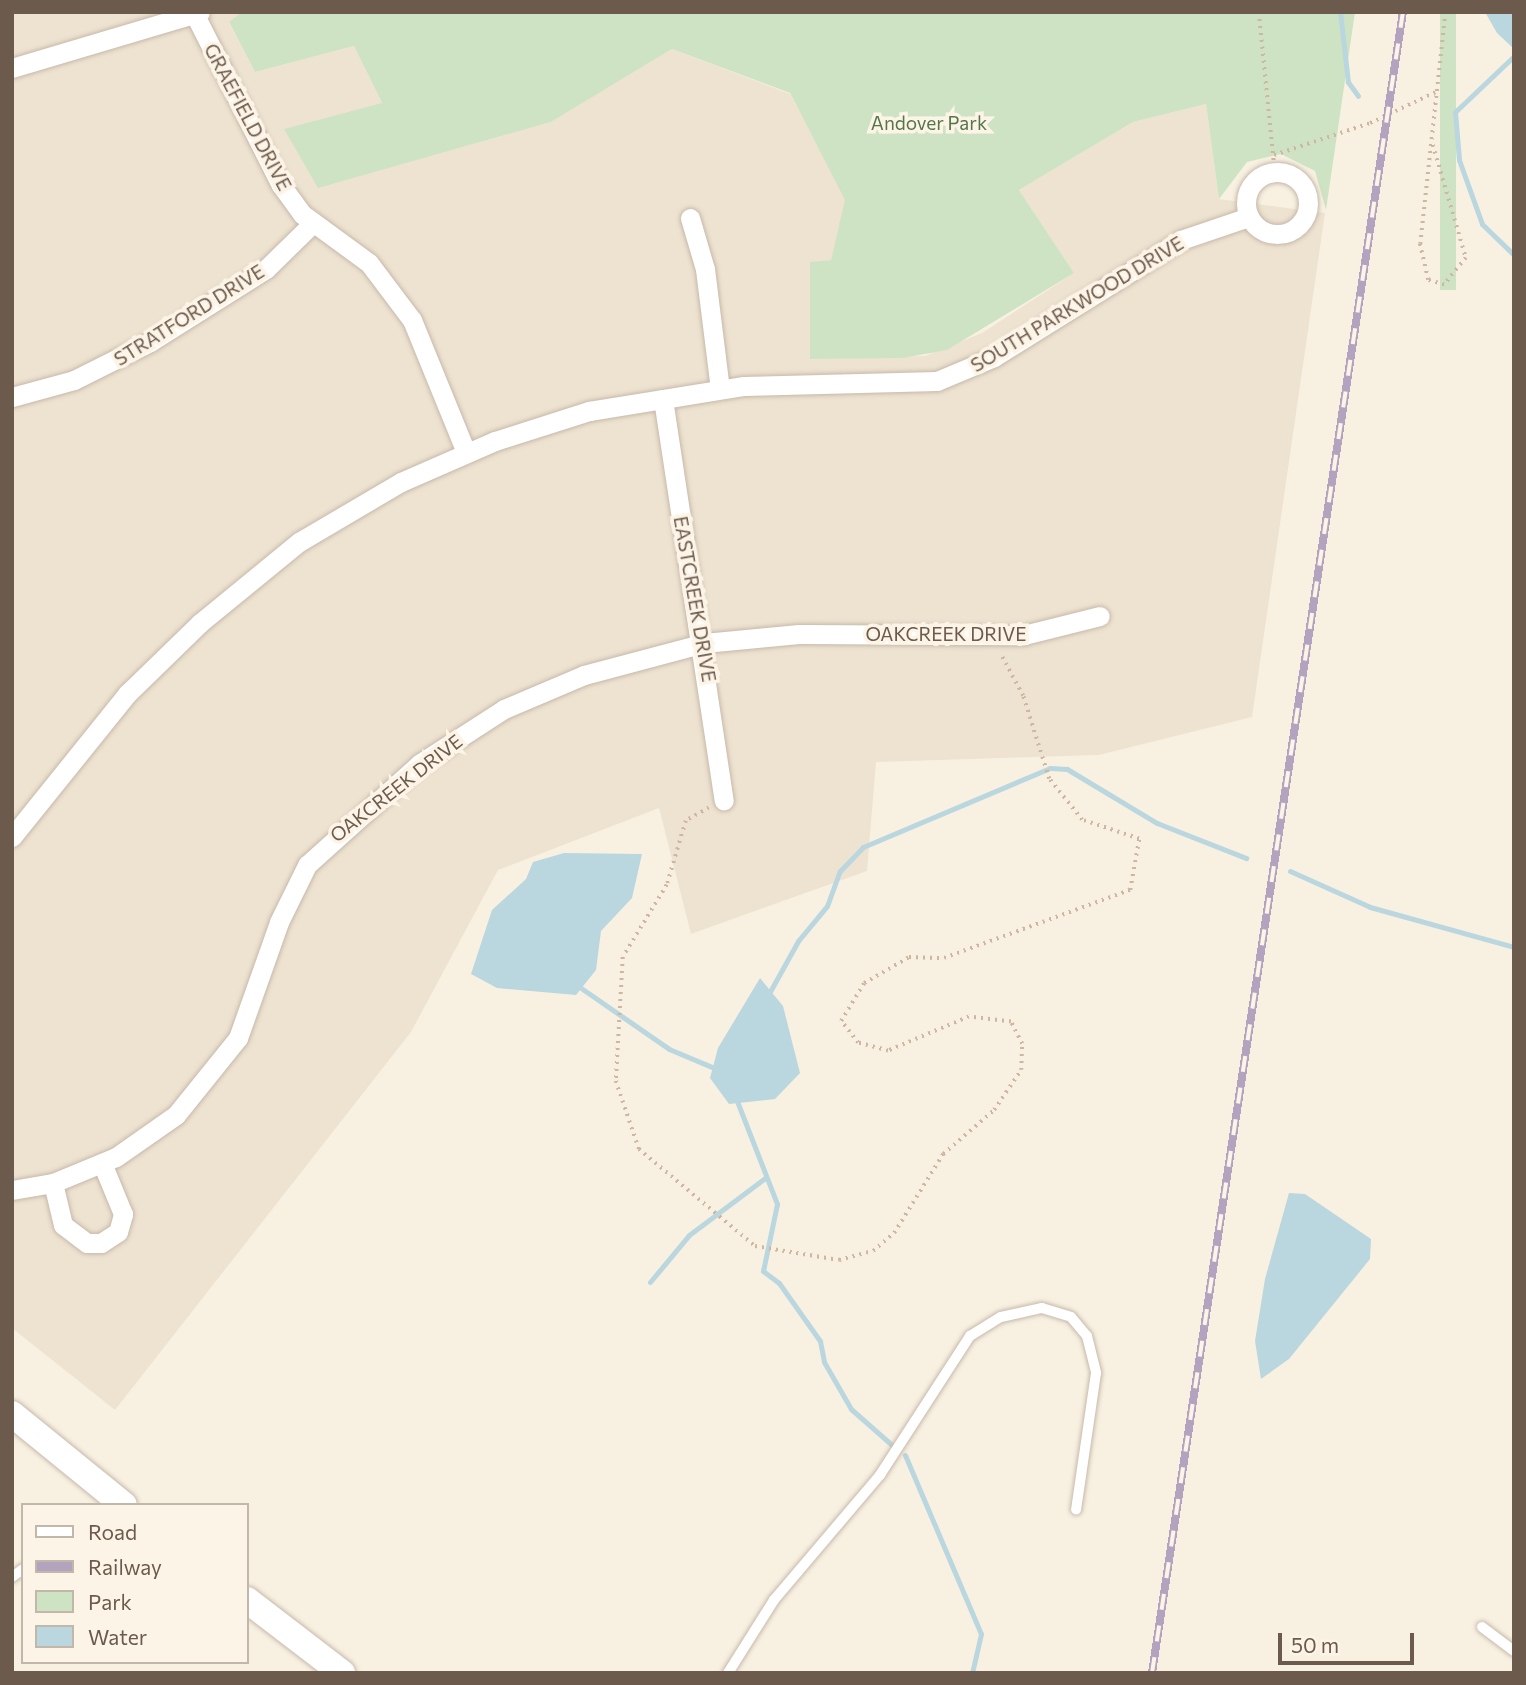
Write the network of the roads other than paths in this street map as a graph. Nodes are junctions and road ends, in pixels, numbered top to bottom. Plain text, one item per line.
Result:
1 (198, 14) edge
2 (12, 68) edge
3 (1249, 217) junction
4 (690, 218) dead end
5 (313, 223) junction
6 (720, 389) junction
7 (12, 397) edge
8 (663, 399) junction
9 (466, 452) junction
10 (1100, 615) dead end
11 (704, 643) junction
12 (724, 800) road end
13 (12, 837) edge
14 (102, 1163) junction
15 (53, 1183) junction
16 (12, 1190) edge
17 (12, 1414) edge
18 (117, 1503) edge
19 (1076, 1510) dead end
20 (248, 1601) edge
21 (1482, 1627) dead end
22 (1514, 1651) edge
23 (342, 1673) edge
24 (727, 1673) edge

1 - 2 street
1 - 5 street, GRAEFIELD DRIVE
3 - 3 street
3 - 6 street, SOUTH PARKWOOD DRIVE
4 - 6 street
5 - 7 street, STRATFORD DRIVE
5 - 9 street, GRAEFIELD DRIVE
6 - 8 street, SOUTH PARKWOOD DRIVE
8 - 9 street, SOUTH PARKWOOD DRIVE
8 - 11 street, EASTCREEK DRIVE
9 - 13 street, SOUTH PARKWOOD DRIVE
10 - 11 street, OAKCREEK DRIVE
11 - 12 street, EASTCREEK DRIVE
11 - 14 street, OAKCREEK DRIVE
14 - 15 street, OAKCREEK DRIVE
14 - 15 street
15 - 16 street, OAKCREEK DRIVE
17 - 18 street
19 - 24 lane
20 - 23 street
21 - 22 lane

